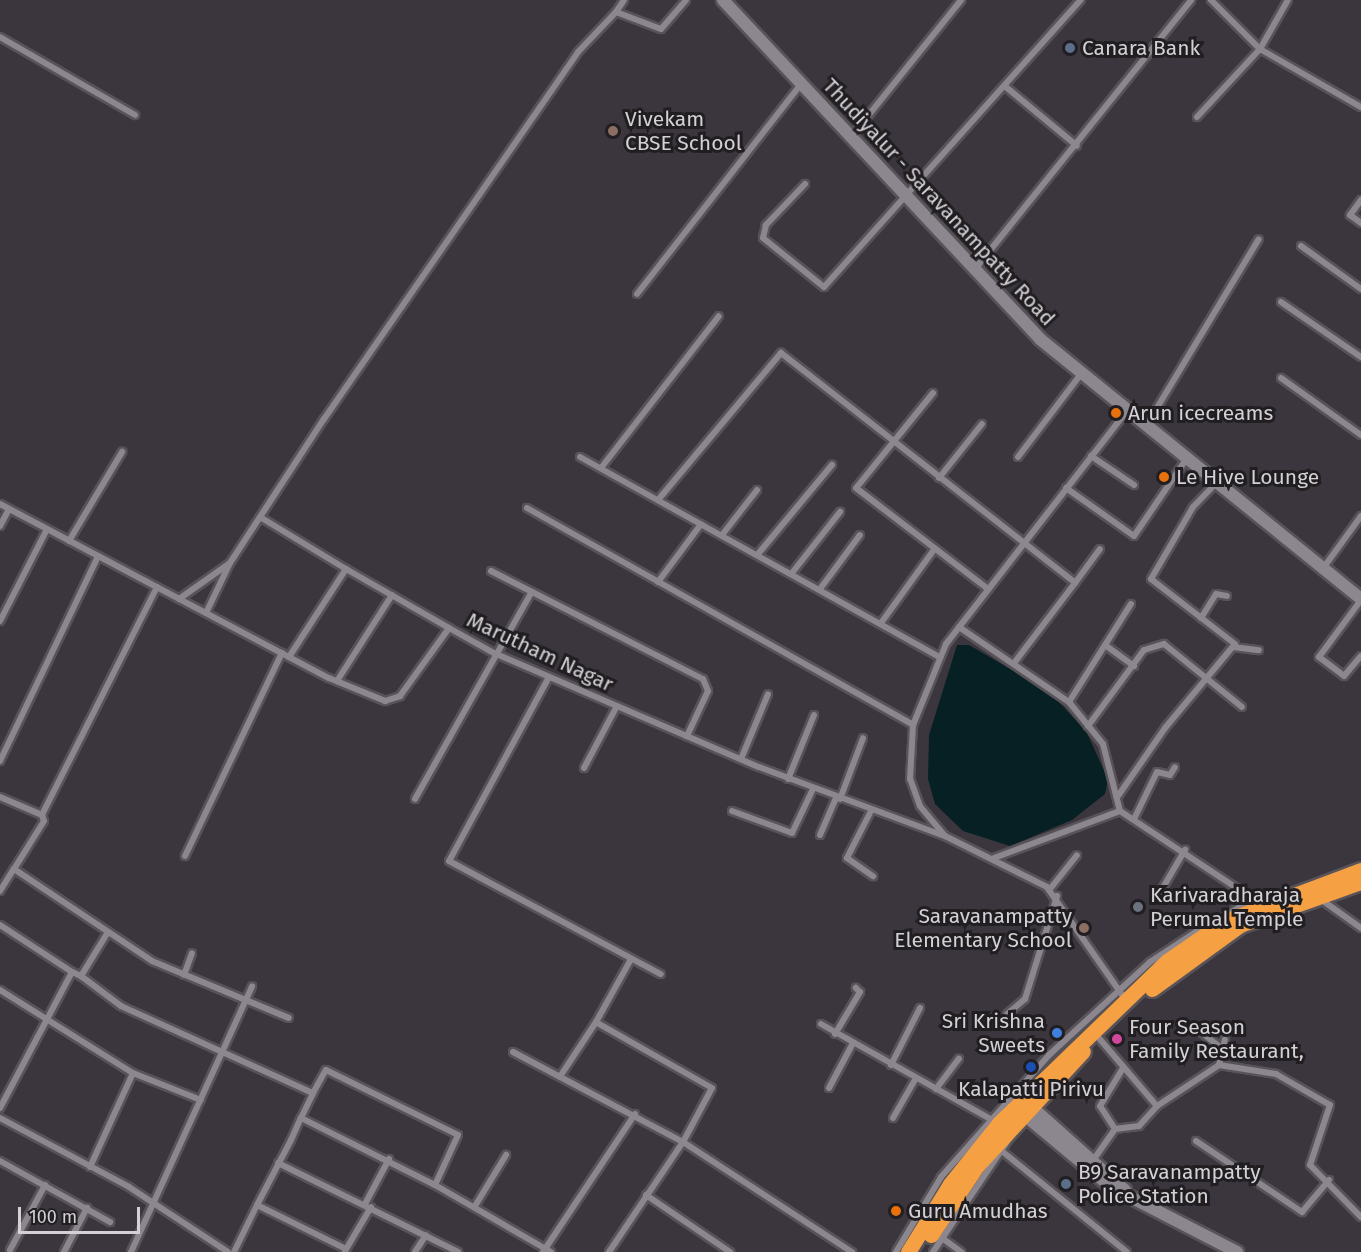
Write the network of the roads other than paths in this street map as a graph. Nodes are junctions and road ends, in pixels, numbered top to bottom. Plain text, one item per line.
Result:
1 (624, 0) edge
2 (686, 0) edge
3 (723, 0) edge
4 (962, 0) edge
5 (1081, 0) edge
6 (1191, 0) edge
7 (1211, 0) edge
8 (1288, 0) edge
9 (616, 12) junction
10 (0, 37) edge
11 (1260, 49) junction
12 (802, 84) junction
13 (1006, 87) junction
14 (1361, 107) edge
15 (135, 115) dead end
16 (1197, 117) dead end
17 (850, 137) junction
18 (1077, 146) junction
19 (805, 184) dead end
20 (905, 198) junction
21 (1361, 200) edge
22 (1361, 223) edge
23 (1259, 239) dead end
24 (1301, 246) dead end
25 (972, 272) junction
26 (1361, 289) edge
27 (637, 294) dead end
28 (1281, 302) dead end
29 (719, 316) dead end
30 (1361, 357) edge
31 (1081, 374) junction
32 (1281, 378) dead end
33 (933, 393) dead end
34 (1126, 412) junction
35 (982, 424) dead end
36 (1146, 427) junction
37 (1361, 435) edge
38 (894, 442) junction
39 (122, 452) dead end
40 (1090, 456) junction
41 (580, 457) dead end
42 (1018, 457) dead end
43 (1187, 458) junction
44 (832, 465) dead end
45 (601, 468) junction
46 (939, 478) junction
47 (1218, 481) junction
48 (1134, 485) dead end
49 (1066, 488) junction
50 (757, 490) dead end
51 (658, 500) junction
52 (0, 504) edge
53 (527, 508) dead end
54 (9, 509) junction
55 (840, 512) dead end
56 (1361, 516) edge
57 (260, 517) junction
58 (701, 524) junction
59 (0, 526) edge
60 (47, 529) junction
61 (722, 535) junction
62 (860, 536) dead end
63 (69, 541) junction
64 (1022, 545) junction
65 (935, 548) junction
66 (1100, 549) dead end
67 (758, 554) junction
68 (98, 556) junction
69 (230, 563) junction
70 (1324, 567) junction
71 (346, 569) junction
72 (491, 571) dead end
73 (792, 573) junction
74 (658, 582) junction
75 (1075, 583) junction
76 (157, 587) junction
77 (820, 589) junction
78 (988, 589) junction
79 (531, 593) junction
80 (392, 596) junction
81 (1227, 596) dead end
82 (179, 599) junction
83 (1361, 599) edge
84 (1131, 604) dead end
85 (206, 613) junction
86 (1201, 618) junction
87 (0, 621) edge
88 (881, 623) junction
89 (959, 627) junction
90 (449, 628) junction
91 (1105, 645) junction
92 (1233, 647) junction
93 (1259, 650) dead end
94 (282, 653) junction
95 (494, 653) junction
96 (1361, 656) edge
97 (289, 657) junction
98 (939, 657) junction
99 (1014, 663) junction
100 (1134, 666) junction
101 (549, 677) junction
102 (1206, 679) junction
103 (337, 681) junction
104 (768, 694) dead end
105 (1069, 702) junction
106 (617, 706) junction
107 (1242, 708) dead end
108 (814, 715) dead end
109 (913, 725) junction
110 (1088, 726) junction
111 (687, 736) junction
112 (863, 738) dead end
113 (741, 759) junction
114 (0, 761) edge
115 (1175, 767) dead end
116 (584, 768) dead end
117 (788, 778) junction
118 (813, 789) junction
119 (1118, 796) junction
120 (0, 797) edge
121 (415, 799) dead end
122 (838, 799) junction
123 (732, 811) dead end
124 (1120, 811) junction
125 (871, 812) junction
126 (42, 815) junction
127 (1134, 819) junction
128 (820, 835) dead end
129 (945, 836) junction
130 (1185, 850) junction
131 (1077, 855) dead end
132 (185, 856) dead end
133 (994, 858) junction
134 (14, 869) junction
135 (1361, 870) edge
136 (873, 876) dead end
137 (1361, 882) edge
138 (1050, 889) junction
139 (0, 891) edge
140 (1161, 891) dead end
141 (1057, 897) junction
142 (1318, 898) junction
143 (1258, 902) junction
144 (0, 925) edge
145 (1361, 928) edge
146 (108, 932) junction
147 (192, 953) dead end
148 (631, 959) junction
149 (72, 972) junction
150 (661, 974) dead end
151 (183, 975) junction
152 (81, 976) junction
153 (252, 986) dead end
154 (856, 988) dead end
155 (0, 990) edge
156 (1123, 996) junction
157 (246, 1000) junction
158 (920, 1008) dead end
159 (1007, 1014) dead end
160 (289, 1018) dead end
161 (48, 1019) junction
162 (596, 1022) junction
163 (821, 1024) dead end
164 (1197, 1029) dead end
165 (835, 1034) junction
166 (1098, 1037) junction
167 (1225, 1040) dead end
168 (852, 1045) junction
169 (1223, 1048) junction
170 (223, 1052) junction
171 (513, 1053) dead end
172 (959, 1059) dead end
173 (891, 1065) junction
174 (1219, 1065) junction
175 (1123, 1068) junction
176 (133, 1073) junction
177 (561, 1075) junction
178 (916, 1078) junction
179 (829, 1088) dead end
180 (936, 1089) junction
181 (314, 1093) junction
182 (201, 1100) junction
183 (1157, 1106) junction
184 (0, 1108) edge
185 (1022, 1110) junction
186 (635, 1114) junction
187 (0, 1118) edge
188 (301, 1118) junction
189 (893, 1118) dead end
190 (992, 1120) junction
191 (1115, 1129) junction
192 (1196, 1141) dead end
193 (683, 1142) junction
194 (1003, 1152) junction
195 (506, 1155) dead end
196 (388, 1159) junction
197 (1094, 1159) junction
198 (0, 1161) edge
199 (278, 1163) junction
200 (90, 1167) junction
201 (1329, 1180) junction
202 (45, 1185) junction
203 (435, 1185) junction
204 (1125, 1190) junction
205 (646, 1195) junction
206 (156, 1202) junction
207 (256, 1205) junction
208 (368, 1206) junction
209 (475, 1206) junction
210 (87, 1208) junction
211 (1361, 1217) edge
212 (110, 1221) dead end
213 (426, 1235) junction
214 (942, 1238) junction
215 (10, 1250) dead end
216 (345, 1251) edge
217 (547, 1251) edge
218 (64, 1252) edge
219 (132, 1252) edge
220 (228, 1252) edge
221 (234, 1252) edge
222 (415, 1252) edge
223 (458, 1252) edge
224 (609, 1252) edge
225 (730, 1252) edge
226 (852, 1252) edge
227 (896, 1252) edge
228 (908, 1252) edge
229 (921, 1252) edge
230 (933, 1252) edge
231 (961, 1252) edge
232 (1127, 1252) edge
233 (1237, 1252) edge

1 - 9 street
2 - 9 street
3 - 12 main road, Thudiyalur - Saravanampatty Road
4 - 17 street
5 - 13 street
6 - 18 street
7 - 11 street
8 - 11 street
9 - 57 street
10 - 15 street
11 - 14 street
11 - 16 street
12 - 17 main road, Thudiyalur - Saravanampatty Road
12 - 27 street
13 - 18 street
13 - 20 street
17 - 20 main road, Thudiyalur - Saravanampatty Road
18 - 25 street
19 - 20 street
20 - 25 main road, Thudiyalur - Saravanampatty Road
21 - 22 street
23 - 36 street
24 - 26 street
25 - 31 main road, Thudiyalur - Saravanampatty Road
28 - 30 street
29 - 45 street
31 - 34 main road, Thudiyalur - Saravanampatty Road
31 - 42 street
32 - 37 street
33 - 38 street
34 - 36 main road, Thudiyalur - Saravanampatty Road
34 - 40 street
35 - 46 street
36 - 43 main road, Thudiyalur - Saravanampatty Road
38 - 46 street
38 - 51 street
38 - 65 street
39 - 63 street
40 - 48 street
40 - 49 street
41 - 45 street
43 - 47 main road, Thudiyalur - Saravanampatty Road
43 - 49 street
44 - 67 street
45 - 51 street
46 - 64 street
47 - 70 main road, Thudiyalur - Saravanampatty Road
47 - 86 street
49 - 64 street
50 - 61 street
51 - 58 street
52 - 54 street, Marutham Nagar
53 - 74 street
54 - 59 street
54 - 60 street, Marutham Nagar
55 - 73 street
56 - 70 street
57 - 69 street
57 - 71 street
58 - 61 street
58 - 74 street
60 - 63 street, Marutham Nagar
60 - 87 street
61 - 67 street
62 - 77 street
63 - 68 street, Marutham Nagar
64 - 75 street
64 - 78 street
65 - 78 street
65 - 88 street
66 - 75 street
67 - 73 street
68 - 76 street, Marutham Nagar
68 - 114 street
69 - 82 street
69 - 85 street
70 - 83 main road, Thudiyalur - Saravanampatty Road
71 - 80 street
71 - 97 street
72 - 79 street
73 - 77 street
74 - 109 street
75 - 99 street
76 - 82 street, Marutham Nagar
76 - 126 street
77 - 88 street
78 - 89 street
79 - 95 street
79 - 111 street
80 - 90 street
80 - 103 street
81 - 86 street
82 - 85 street, Marutham Nagar
83 - 96 street
84 - 91 street
85 - 94 street, Marutham Nagar
86 - 92 street
88 - 98 street
89 - 98 street
89 - 99 street
90 - 95 street, Marutham Nagar
90 - 103 street, Marutham Nagar
91 - 100 street
91 - 105 street
92 - 93 street
92 - 102 street
94 - 97 street, Marutham Nagar
94 - 132 street
95 - 101 street, Marutham Nagar
95 - 121 street
97 - 103 street, Marutham Nagar
98 - 109 street
99 - 105 street
100 - 102 street
100 - 110 street
101 - 106 street, Marutham Nagar
101 - 148 street
102 - 107 street
102 - 119 street
104 - 113 street
105 - 110 street
106 - 111 street, Marutham Nagar
106 - 116 street
108 - 117 street
109 - 129 street
110 - 119 street
111 - 113 street, Marutham Nagar
112 - 122 street
113 - 117 street, Marutham Nagar
115 - 127 street
117 - 118 street, Marutham Nagar
118 - 122 street, Marutham Nagar
118 - 123 street
119 - 124 street
120 - 126 street
122 - 125 street, Marutham Nagar
122 - 128 street
124 - 127 street
124 - 133 street
125 - 129 street, Marutham Nagar
125 - 136 street
126 - 134 street
127 - 130 street
129 - 133 street, Marutham Nagar
130 - 140 street
130 - 143 street
131 - 138 street
133 - 138 street, Marutham Nagar
134 - 139 street
134 - 146 street
135 - 143 highway
137 - 142 highway
138 - 141 street, Marutham Nagar
141 - 156 street, Marutham Nagar
141 - 159 street
142 - 145 street
142 - 166 highway
143 - 156 highway
144 - 149 street
146 - 151 street
146 - 152 street
147 - 151 street
148 - 150 street
148 - 162 street
149 - 152 street
149 - 161 street
151 - 157 street
152 - 170 street
153 - 157 street
154 - 165 street
155 - 161 street
156 - 185 highway
156 - 190 street
157 - 160 street
157 - 170 street
158 - 173 street
161 - 176 street
161 - 184 street
162 - 177 street
162 - 193 street
163 - 165 street
164 - 169 street
165 - 168 street
166 - 175 street
166 - 185 highway
167 - 169 street
168 - 173 street
168 - 179 street
169 - 174 street
170 - 181 street
170 - 182 street
171 - 177 street
172 - 180 street
173 - 178 street
174 - 183 street
174 - 201 street
175 - 183 street
175 - 191 street
176 - 182 street
176 - 200 street
177 - 186 street
178 - 180 street
178 - 189 street
180 - 190 street
181 - 188 street
181 - 203 street
182 - 206 street
183 - 191 street
185 - 194 street
185 - 197 main road
185 - 204 main road
185 - 228 highway
185 - 229 highway
186 - 193 street
186 - 217 street
187 - 200 street
188 - 196 street
188 - 199 street
190 - 227 street
191 - 197 street
192 - 201 street
193 - 205 street
193 - 226 street
194 - 214 street
194 - 232 street
195 - 209 street
196 - 203 street
196 - 208 street
197 - 204 main road
198 - 202 street
199 - 207 street
199 - 208 street
200 - 206 street
201 - 211 street
202 - 210 street
202 - 215 street
203 - 209 street
204 - 233 main road
205 - 224 street
205 - 225 street
206 - 219 street
206 - 220 street
207 - 216 street
207 - 221 street
208 - 213 street
208 - 216 street
209 - 217 street
210 - 212 street
210 - 218 street
213 - 222 street
213 - 223 street
214 - 230 street
214 - 231 street

